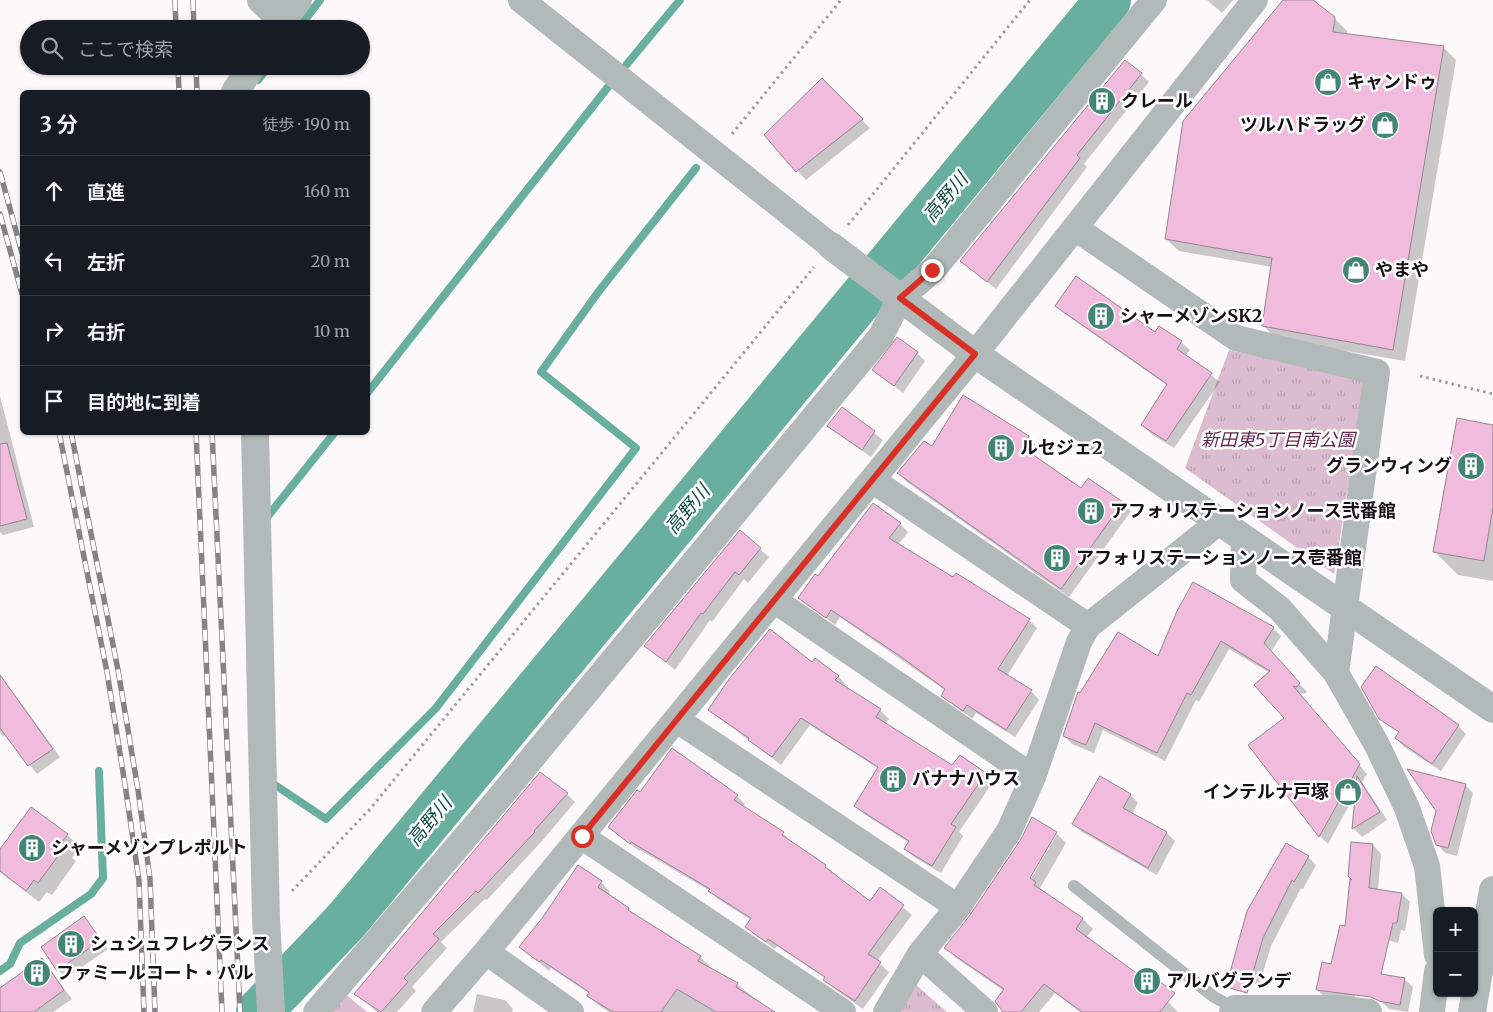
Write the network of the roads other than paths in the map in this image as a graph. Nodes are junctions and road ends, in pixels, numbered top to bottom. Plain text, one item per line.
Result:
1 (261, 0) edge
2 (521, 0) edge
3 (1154, 0) edge
4 (1255, 0) edge
5 (286, 16) edge
6 (246, 75) edge
7 (236, 90) edge
8 (1075, 228) junction
9 (834, 248) joint
10 (897, 296) junction
11 (975, 354) junction
12 (255, 435) edge
13 (872, 480) junction
14 (1219, 522) junction
15 (1244, 539) junction
16 (774, 600) junction
17 (1346, 608) junction
18 (1088, 626) junction
19 (1336, 673) junction
20 (1493, 709) edge
21 (676, 720) junction
22 (1034, 777) junction
23 (582, 836) junction
24 (1074, 886) dead end
25 (1493, 890) edge
26 (958, 907) junction
27 (486, 952) junction
28 (1437, 952) edge
29 (920, 954) junction
30 (1434, 997) edge
31 (1234, 1010) edge
32 (271, 1012) edge
33 (316, 1012) edge
34 (434, 1012) edge
35 (572, 1012) edge
36 (843, 1012) edge
37 (886, 1012) edge
38 (985, 1012) edge
39 (1369, 1012) edge
40 (1432, 1012) edge
41 (1472, 1012) edge

1 - 5 street
2 - 9 street
3 - 10 street
4 - 8 street
6 - 7 street
8 - 11 street
8 - 17 street
9 - 10 street
10 - 11 street
10 - 33 street
11 - 13 street
11 - 14 street
12 - 32 street
13 - 16 street
13 - 18 street
14 - 15 street
14 - 18 street
15 - 17 street
15 - 19 street
16 - 21 street
16 - 22 street
17 - 19 street
17 - 20 street
18 - 22 street
19 - 28 street
21 - 23 street
21 - 26 street
22 - 26 street
23 - 27 street
23 - 36 street
24 - 31 lane
25 - 41 street
26 - 29 street
27 - 34 street
27 - 35 street
29 - 37 street
29 - 38 street
30 - 40 street
31 - 39 street

